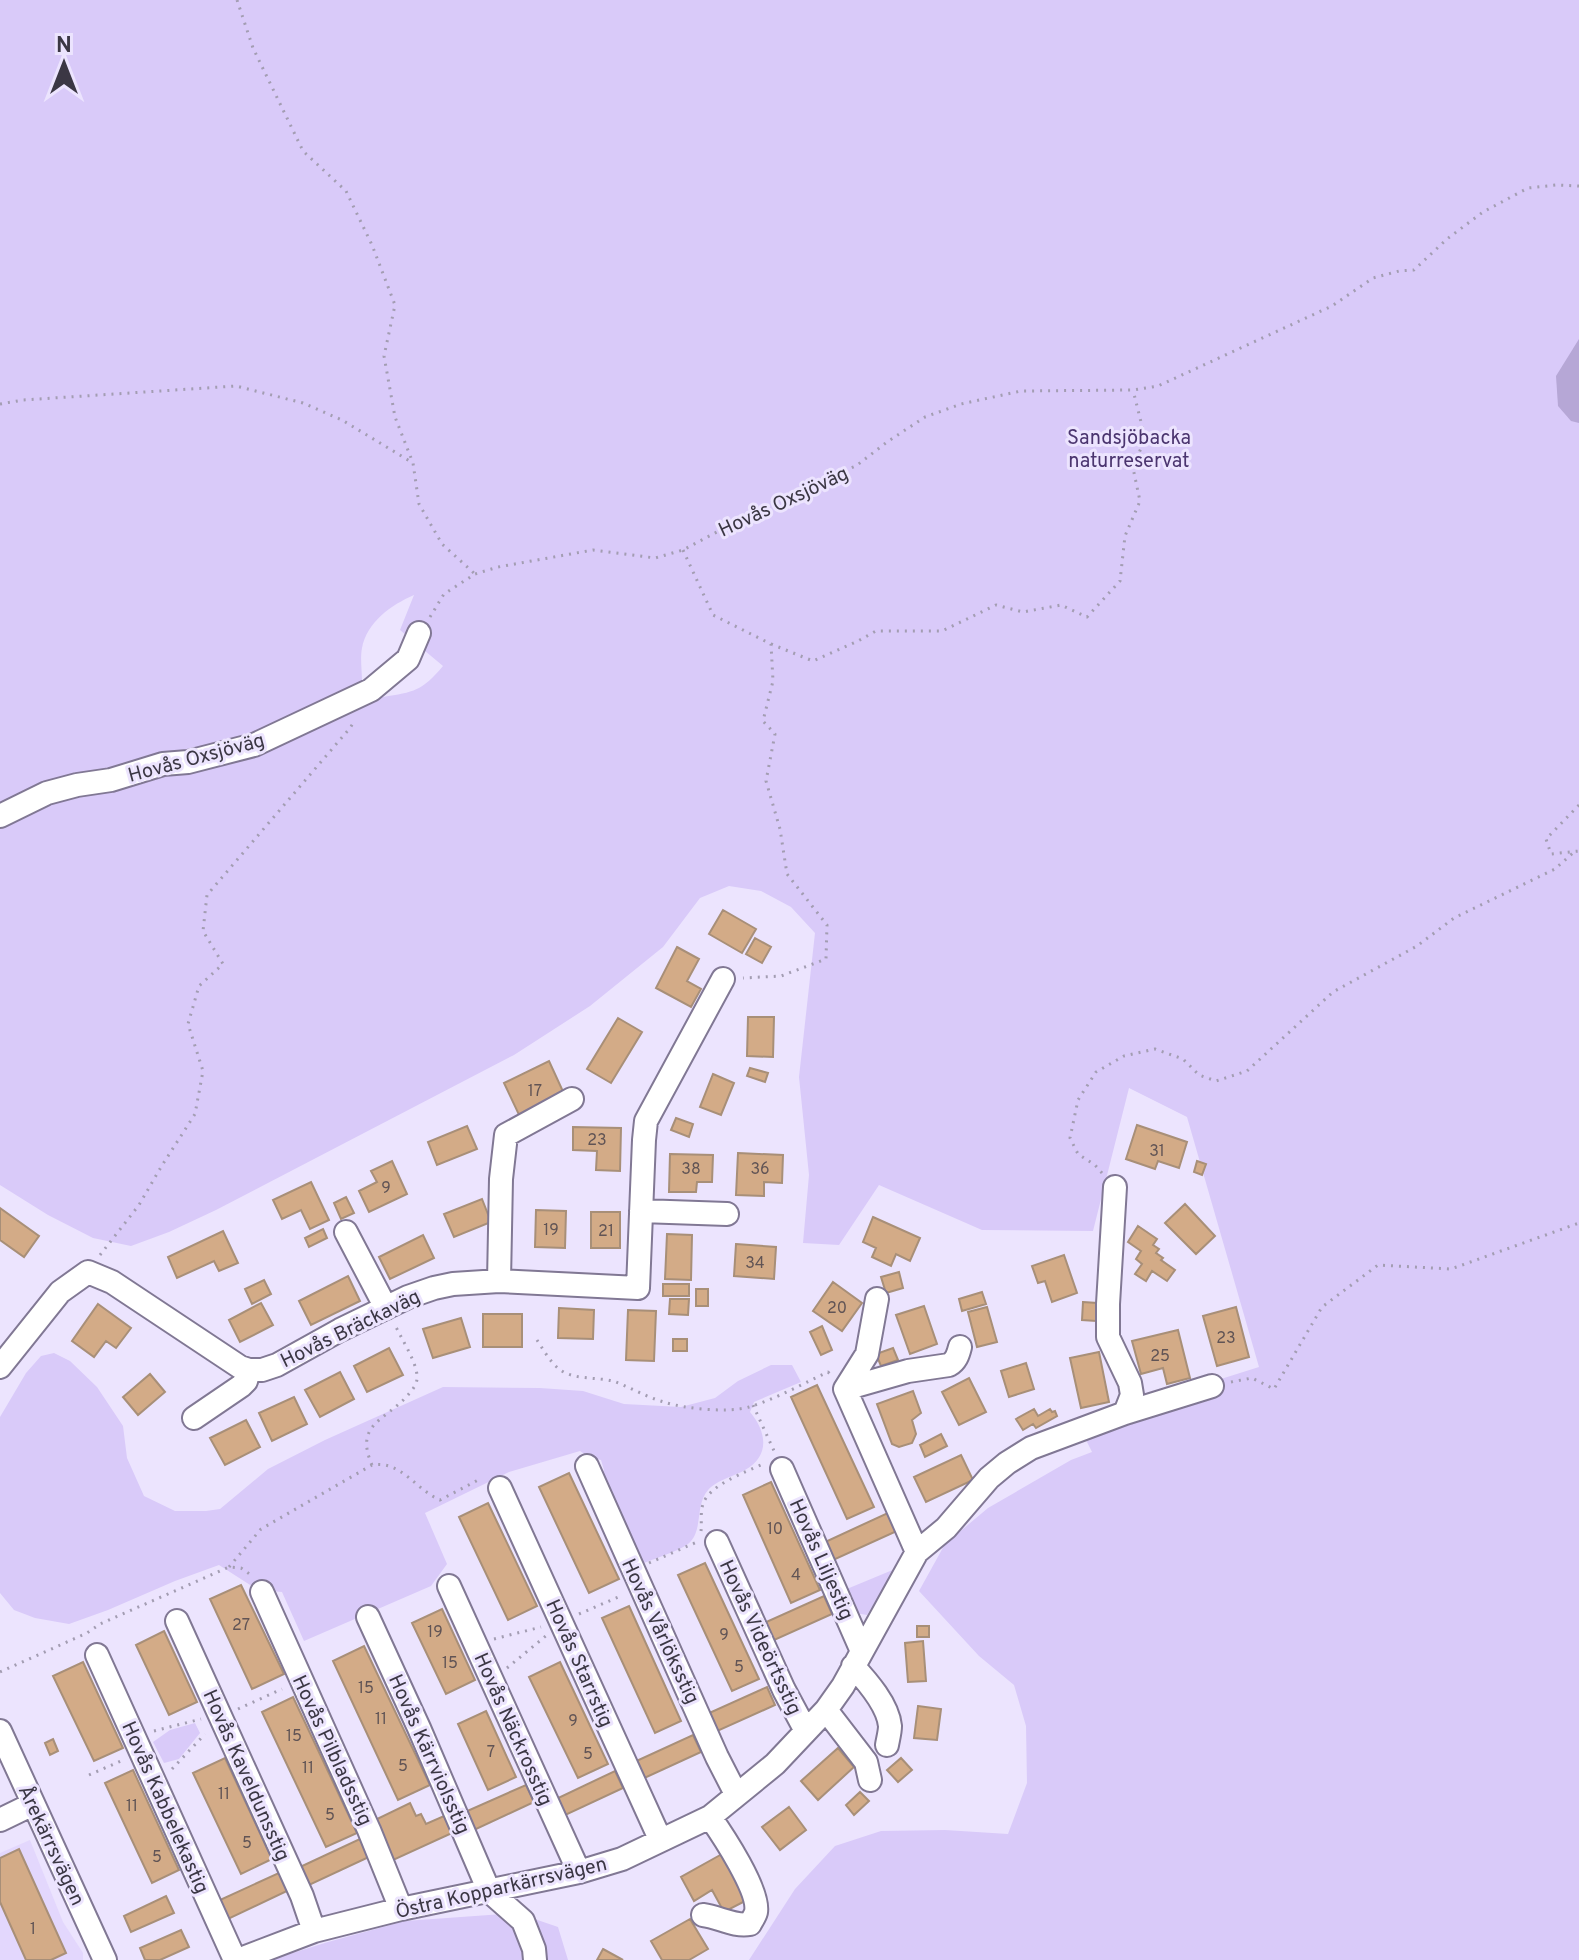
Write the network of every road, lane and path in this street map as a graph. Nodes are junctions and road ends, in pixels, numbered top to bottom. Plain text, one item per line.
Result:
1 (237, 0) edge
2 (1579, 186) edge
3 (1133, 390) junction
4 (0, 404) edge
5 (413, 463) junction
6 (683, 550) junction
7 (475, 574) junction
8 (419, 633) joint
9 (771, 644) junction
10 (371, 690) junction
11 (1579, 805) edge
12 (0, 816) edge
13 (1577, 851) edge
14 (723, 979) joint
15 (572, 1099) dead end
16 (1115, 1187) joint
17 (641, 1211) junction
18 (727, 1214) dead end
19 (1579, 1223) edge
20 (346, 1232) dead end
21 (88, 1272) junction
22 (499, 1281) junction
23 (877, 1299) dead end
24 (386, 1308) junction
25 (537, 1340) dead end
26 (960, 1347) dead end
27 (0, 1367) edge
28 (249, 1370) junction
29 (1212, 1386) joint
30 (845, 1389) junction
31 (753, 1405) junction
32 (1125, 1413) junction
33 (194, 1418) dead end
34 (780, 1463) junction
35 (372, 1465) junction
36 (587, 1466) dead end
37 (500, 1488) joint
38 (717, 1542) dead end
39 (917, 1552) junction
40 (229, 1567) junction
41 (633, 1569) junction
42 (449, 1586) dead end
43 (262, 1592) joint
44 (368, 1617) dead end
45 (177, 1621) dead end
46 (562, 1622) junction
47 (97, 1655) dead end
48 (857, 1658) junction
49 (0, 1672) edge
50 (492, 1681) junction
51 (826, 1710) junction
52 (221, 1716) junction
53 (0, 1731) edge
54 (806, 1731) junction
55 (887, 1745) dead end
56 (141, 1752) junction
57 (89, 1775) dead end
58 (870, 1780) dead end
59 (156, 1785) junction
60 (736, 1794) junction
61 (33, 1804) junction
62 (710, 1817) junction
63 (0, 1820) edge
64 (660, 1839) junction
65 (579, 1872) junction
66 (489, 1891) junction
67 (401, 1909) junction
68 (703, 1915) dead end
69 (314, 1931) junction
70 (105, 1960) edge
71 (236, 1960) edge
72 (535, 1960) edge

1 - 5 path
2 - 3 path, Hovås Oxsjöväg
3 - 6 path, Hovås Oxsjöväg
3 - 9 path
4 - 5 path
5 - 7 path
6 - 7 path, Hovås Oxsjöväg
6 - 9 path
7 - 8 path, Hovås Oxsjöväg
8 - 10 street, Hovås Oxsjöväg
9 - 14 path
10 - 12 street, Hovås Oxsjöväg
10 - 21 path
11 - 13 path
13 - 16 path
14 - 17 street, Hovås Bräckaväg
15 - 22 street
16 - 32 street
17 - 18 street
17 - 22 street, Hovås Bräckaväg
19 - 29 path
20 - 24 street
21 - 27 street
21 - 28 street
22 - 24 street, Hovås Bräckaväg
23 - 30 street
24 - 28 street, Hovås Bräckaväg
24 - 35 path
25 - 31 path
26 - 30 street
28 - 33 street
29 - 32 street, Östra Kopparkärrsvägen
30 - 31 path
30 - 39 street
31 - 34 path
32 - 39 street, Östra Kopparkärrsvägen
34 - 41 path
34 - 48 street, Hovås Liljestig
35 - 37 path
35 - 40 path
36 - 41 street, Hovås Vårlöksstig
37 - 46 street, Hovås Starrstig
38 - 54 street, Hovås Videörtsstig
39 - 48 street, Östra Kopparkärrsvägen
40 - 43 path
40 - 49 path
41 - 60 street, Hovås Vårlöksstig
42 - 50 street, Hovås Näckrosstig
43 - 67 street, Hovås Pilbladsstig
44 - 66 street, Hovås Kärrviolsstig
45 - 52 street, Hovås Kaveldunsstig
46 - 50 path
46 - 64 street, Hovås Starrstig
47 - 56 street, Hovås Kabbelekastig
48 - 51 street, Östra Kopparkärrsvägen
48 - 55 street, Hovås Liljestig
50 - 65 street, Hovås Näckrosstig
51 - 54 street, Östra Kopparkärrsvägen
51 - 58 street
52 - 59 path
52 - 69 street, Hovås Kaveldunsstig
53 - 61 street, Årekärrsvägen
54 - 60 street, Östra Kopparkärrsvägen
56 - 57 path
56 - 59 street, Hovås Kabbelekastig
59 - 71 street, Hovås Kabbelekastig
60 - 62 street, Östra Kopparkärrsvägen
61 - 63 street
61 - 70 street, Årekärrsvägen
62 - 64 street, Östra Kopparkärrsvägen
62 - 68 street
64 - 65 street, Östra Kopparkärrsvägen
65 - 66 street, Östra Kopparkärrsvägen
66 - 67 street, Östra Kopparkärrsvägen
66 - 72 street
67 - 69 street, Östra Kopparkärrsvägen
69 - 71 street, Östra Kopparkärrsvägen

